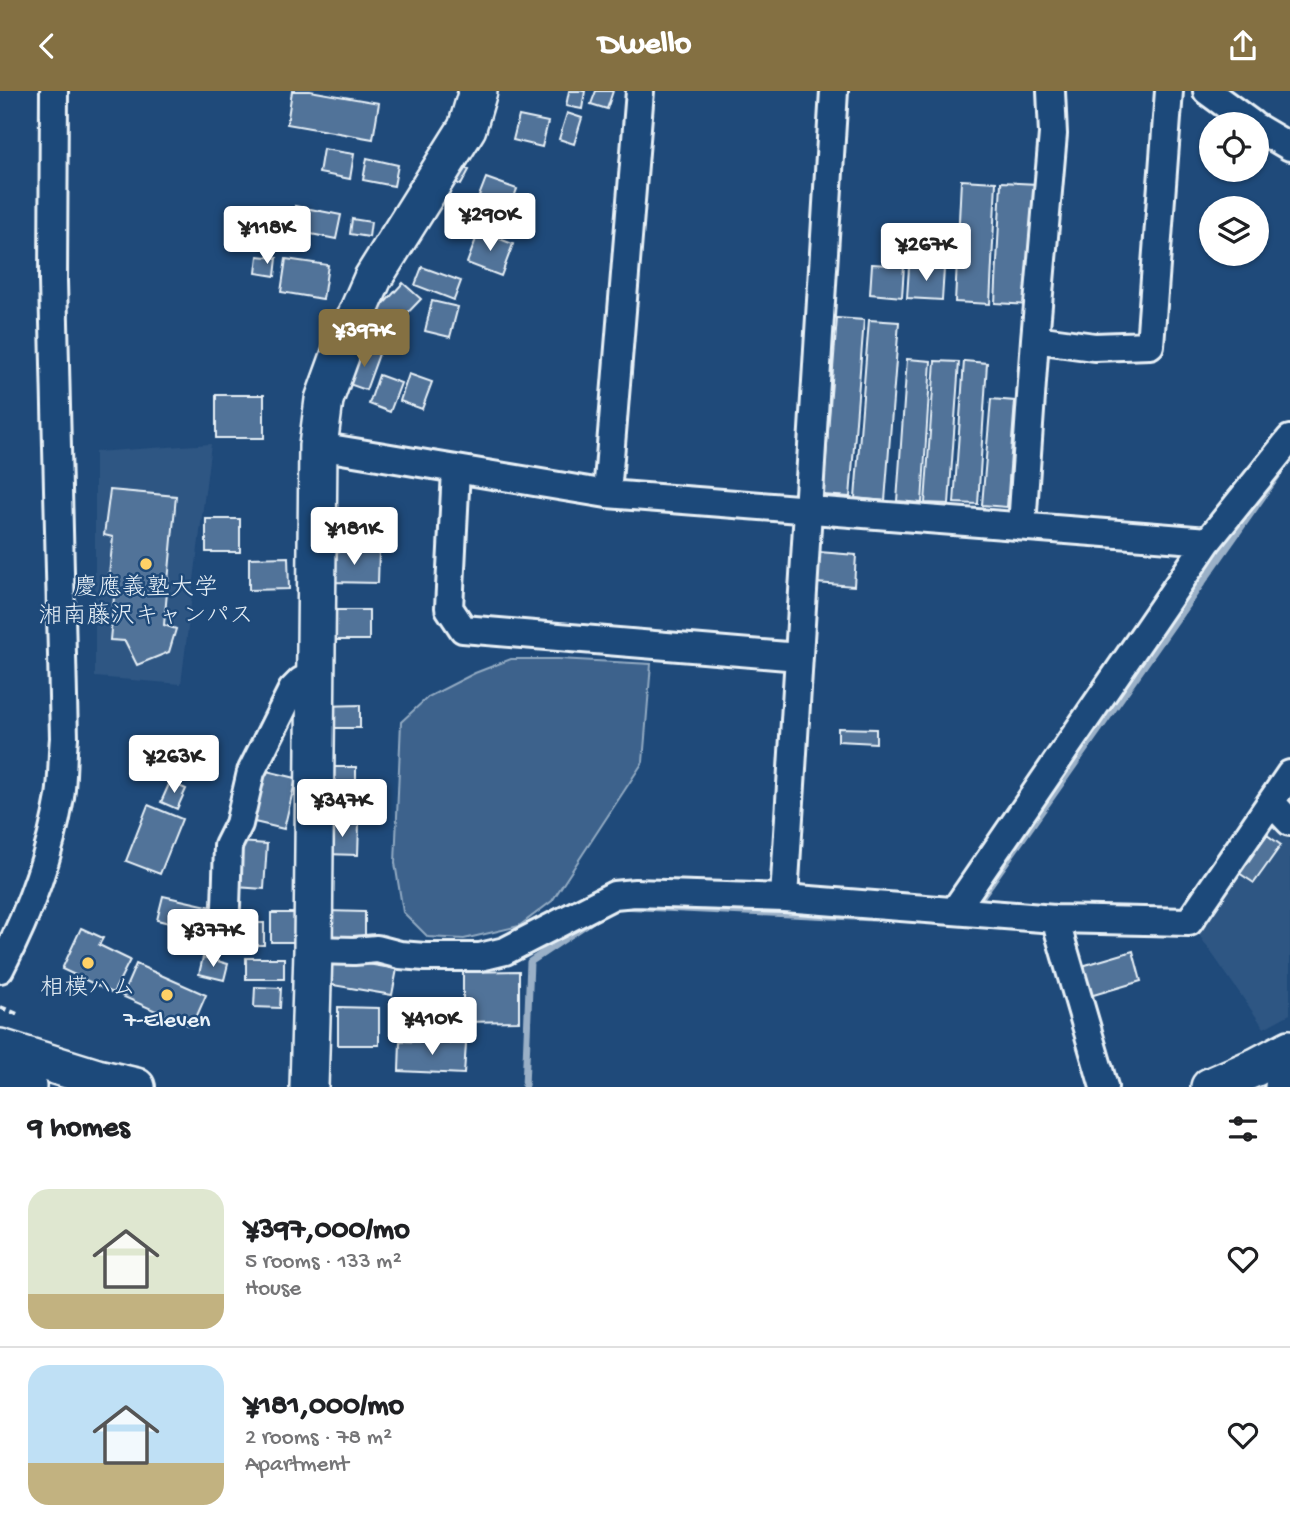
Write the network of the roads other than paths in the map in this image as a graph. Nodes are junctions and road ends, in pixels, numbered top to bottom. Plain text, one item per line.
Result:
1 (54, 91) edge
2 (478, 91) edge
3 (639, 91) edge
4 (834, 91) edge
5 (1051, 91) edge
6 (1169, 91) edge
7 (1207, 91) edge
8 (1235, 112) edge
9 (1269, 135) edge
10 (1290, 147) edge
11 (1035, 339) junction
12 (1290, 439) edge
13 (318, 446) junction
14 (456, 470) junction
15 (607, 494) junction
16 (808, 510) junction
17 (1022, 526) junction
18 (1208, 541) junction
19 (799, 657) junction
20 (316, 673) junction
21 (1290, 774) edge
22 (1271, 802) junction
23 (1290, 822) edge
24 (785, 898) junction
25 (955, 910) junction
26 (1055, 919) junction
27 (225, 936) dead end
28 (313, 950) junction
29 (0, 969) edge
30 (0, 1048) edge
31 (1290, 1049) edge
32 (0, 1079) edge
33 (1290, 1084) edge
34 (27, 1087) edge
35 (136, 1087) edge
36 (309, 1087) edge
37 (1104, 1087) edge
38 (1210, 1087) edge
39 (1284, 1087) edge

1 - 29 street
2 - 13 street
3 - 15 street
4 - 16 street
5 - 11 street
6 - 11 street
7 - 8 street
9 - 10 street
11 - 17 street
12 - 18 street
13 - 14 street
13 - 20 street
14 - 15 street
14 - 19 street
15 - 16 street
16 - 17 street
16 - 19 street
17 - 18 street
18 - 25 street
19 - 24 street
20 - 27 street
20 - 28 street
21 - 22 street
22 - 23 street
22 - 26 street
24 - 25 street
24 - 28 street
25 - 26 street
26 - 37 street
28 - 36 street
30 - 35 street
31 - 38 street
32 - 34 street
33 - 39 street

